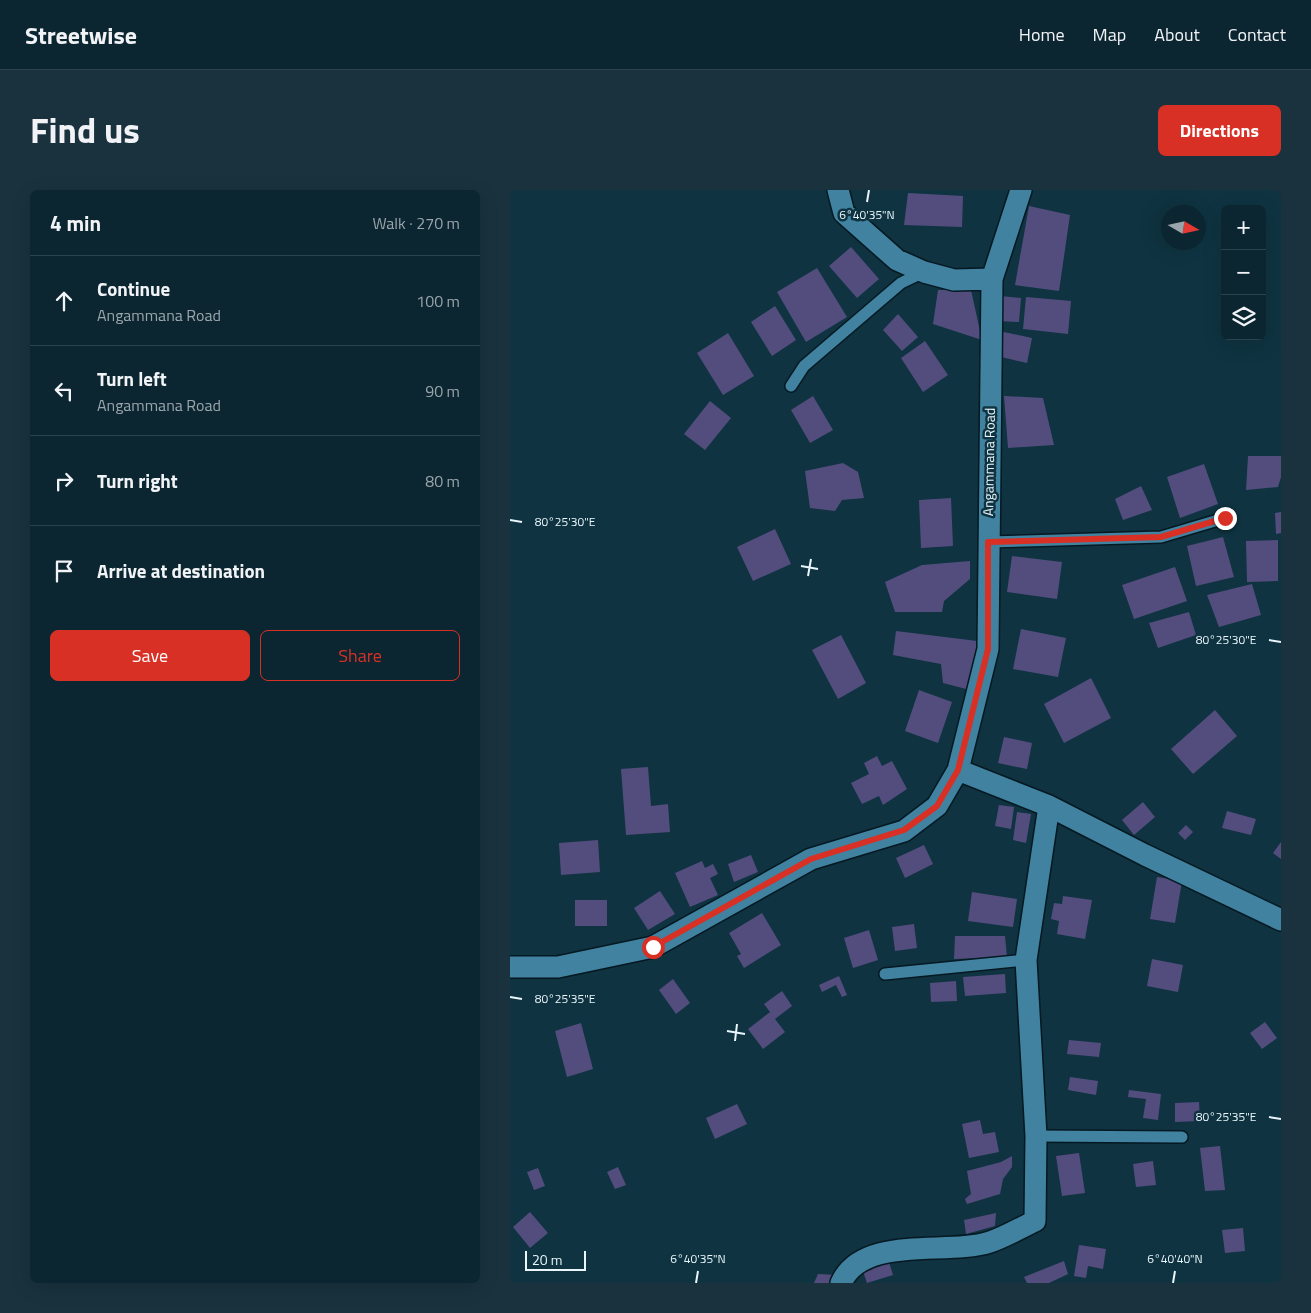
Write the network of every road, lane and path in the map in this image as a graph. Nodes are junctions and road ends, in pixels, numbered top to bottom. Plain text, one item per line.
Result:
1 (838, 190) edge
2 (1021, 190) edge
3 (924, 272) junction
4 (992, 279) junction
5 (791, 386) dead end
6 (1225, 518) dead end
7 (988, 542) junction
8 (958, 770) junction
9 (1049, 806) junction
10 (1281, 920) edge
11 (1026, 960) junction
12 (510, 967) edge
13 (885, 974) dead end
14 (1036, 1136) junction
15 (1182, 1137) dead end
16 (841, 1283) edge

1 - 3 street
2 - 4 street, Angammana Road
3 - 4 street
3 - 5 lane
4 - 7 street, Angammana Road
6 - 7 lane
7 - 8 street, Angammana Road
8 - 9 street
8 - 12 street, Angammana Road
9 - 10 street
9 - 11 street
11 - 13 lane
11 - 14 street
14 - 15 lane
14 - 16 street

